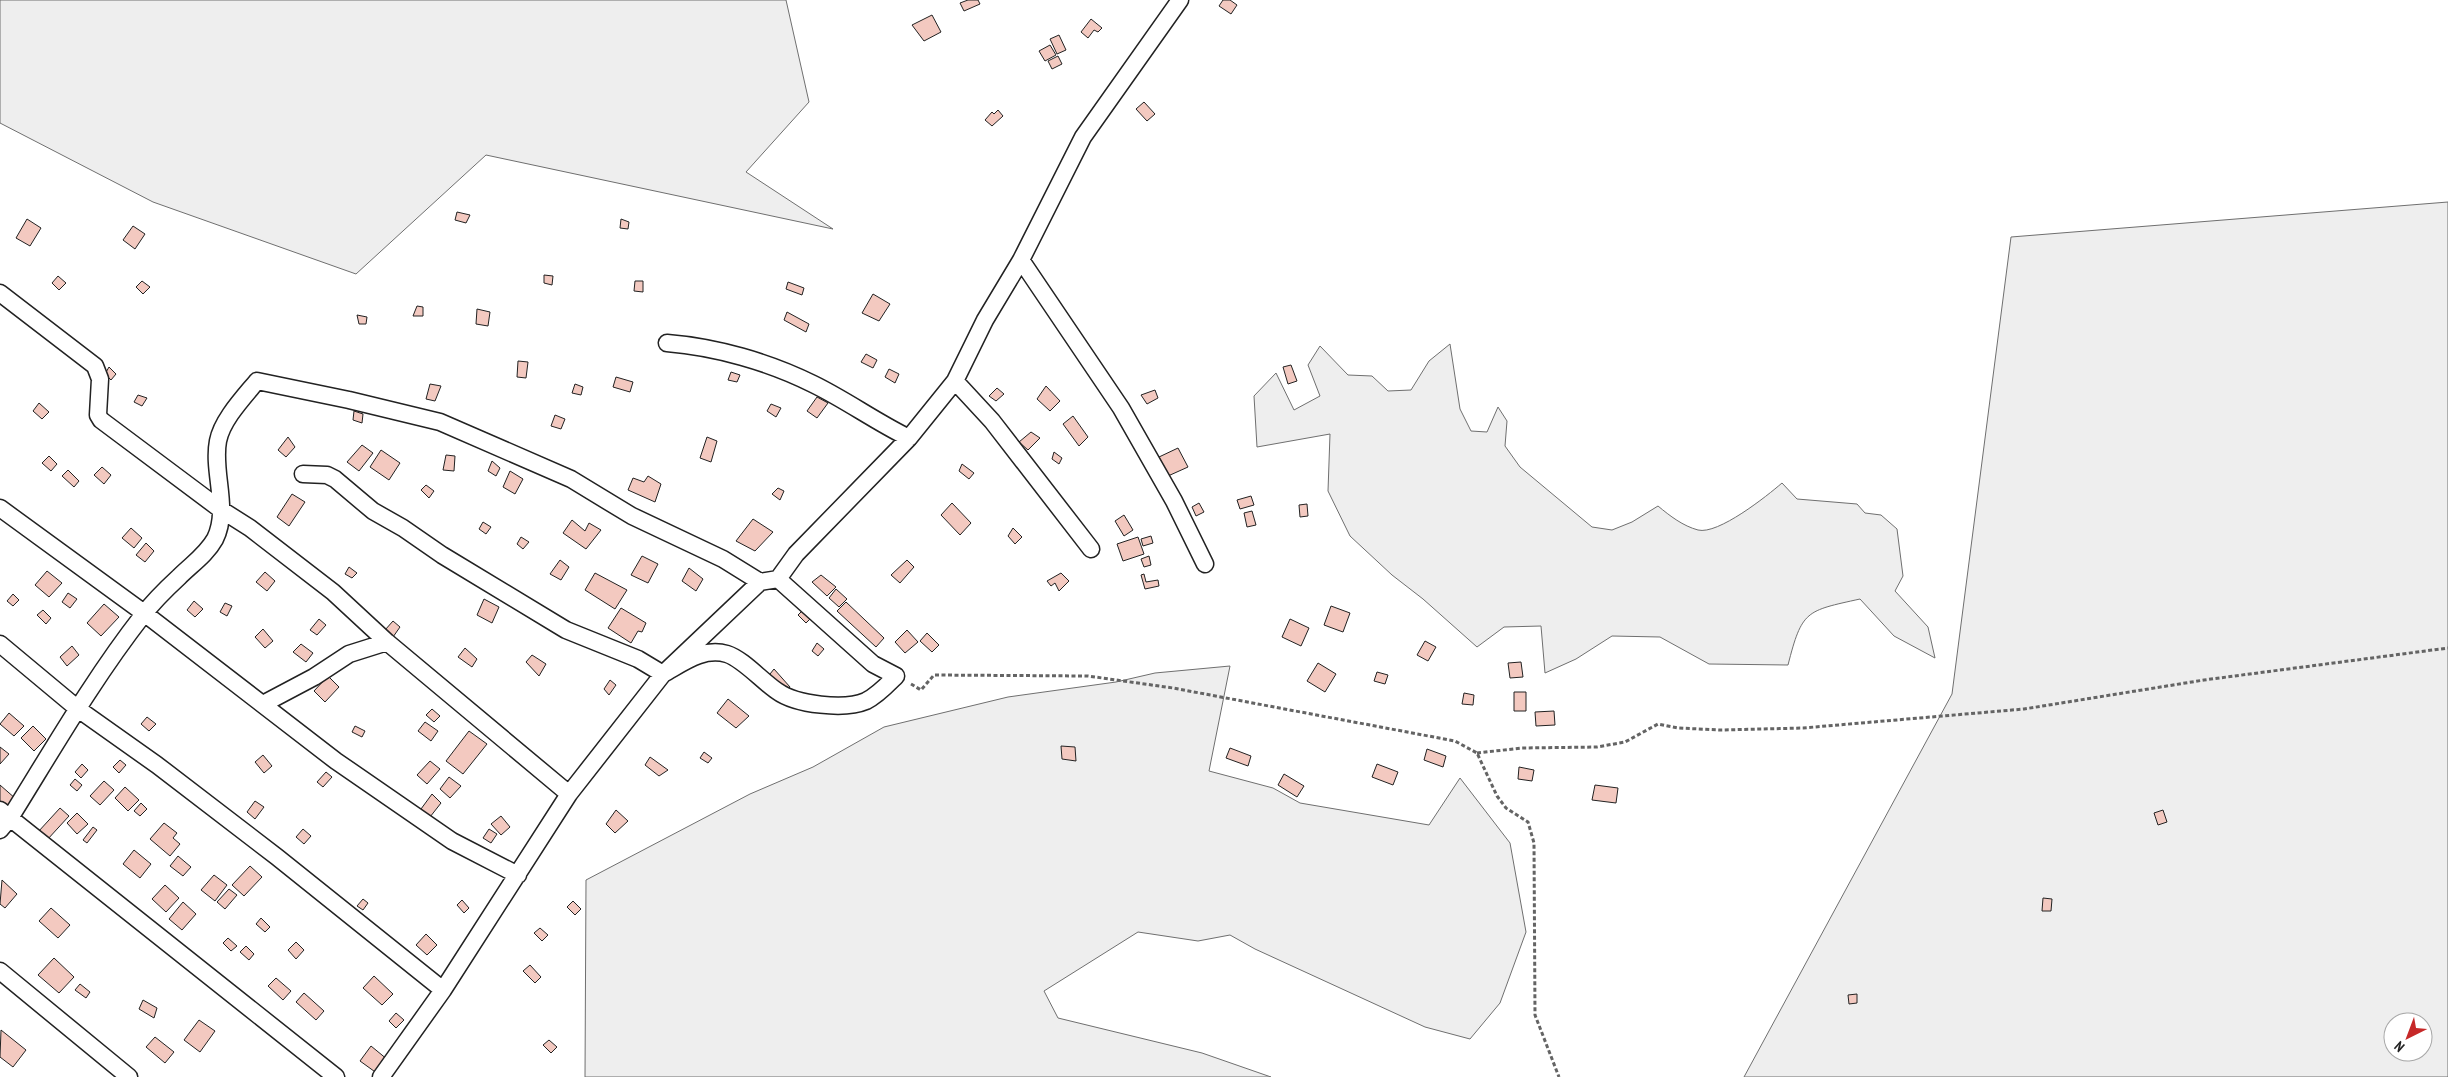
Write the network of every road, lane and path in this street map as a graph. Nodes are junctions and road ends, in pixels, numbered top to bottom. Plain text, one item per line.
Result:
1 (1180, 0) edge
2 (1021, 260) junction
3 (0, 293) edge
4 (667, 343) dead end
5 (955, 381) junction
6 (909, 438) junction
7 (303, 474) dead end
8 (0, 508) edge
9 (220, 508) junction
10 (1091, 549) dead end
11 (1205, 564) dead end
12 (778, 578) junction
13 (760, 582) junction
14 (144, 613) junction
15 (387, 642) junction
16 (0, 644) edge
17 (2448, 648) edge
18 (663, 674) junction
19 (896, 676) junction
20 (263, 704) junction
21 (78, 709) junction
22 (1477, 753) junction
23 (569, 794) junction
24 (3, 819) edge
25 (518, 875) junction
26 (0, 971) edge
27 (443, 990) junction
28 (129, 1077) edge
29 (336, 1077) edge
30 (381, 1077) edge
31 (1559, 1077) edge

1 - 2 street
2 - 5 street
2 - 11 street
3 - 9 street
4 - 6 street
5 - 6 street
5 - 10 street
6 - 12 street
7 - 18 street
8 - 14 street
9 - 13 street
9 - 14 street
9 - 15 street
12 - 13 street
12 - 19 street
13 - 18 street
14 - 20 street
14 - 21 street
15 - 20 street
15 - 23 street
16 - 21 street
17 - 22 path
18 - 19 street
18 - 23 street
19 - 22 path
20 - 25 street
21 - 24 street
21 - 27 street
22 - 31 path
23 - 25 street
24 - 29 street
25 - 27 street
26 - 28 street
27 - 30 street

